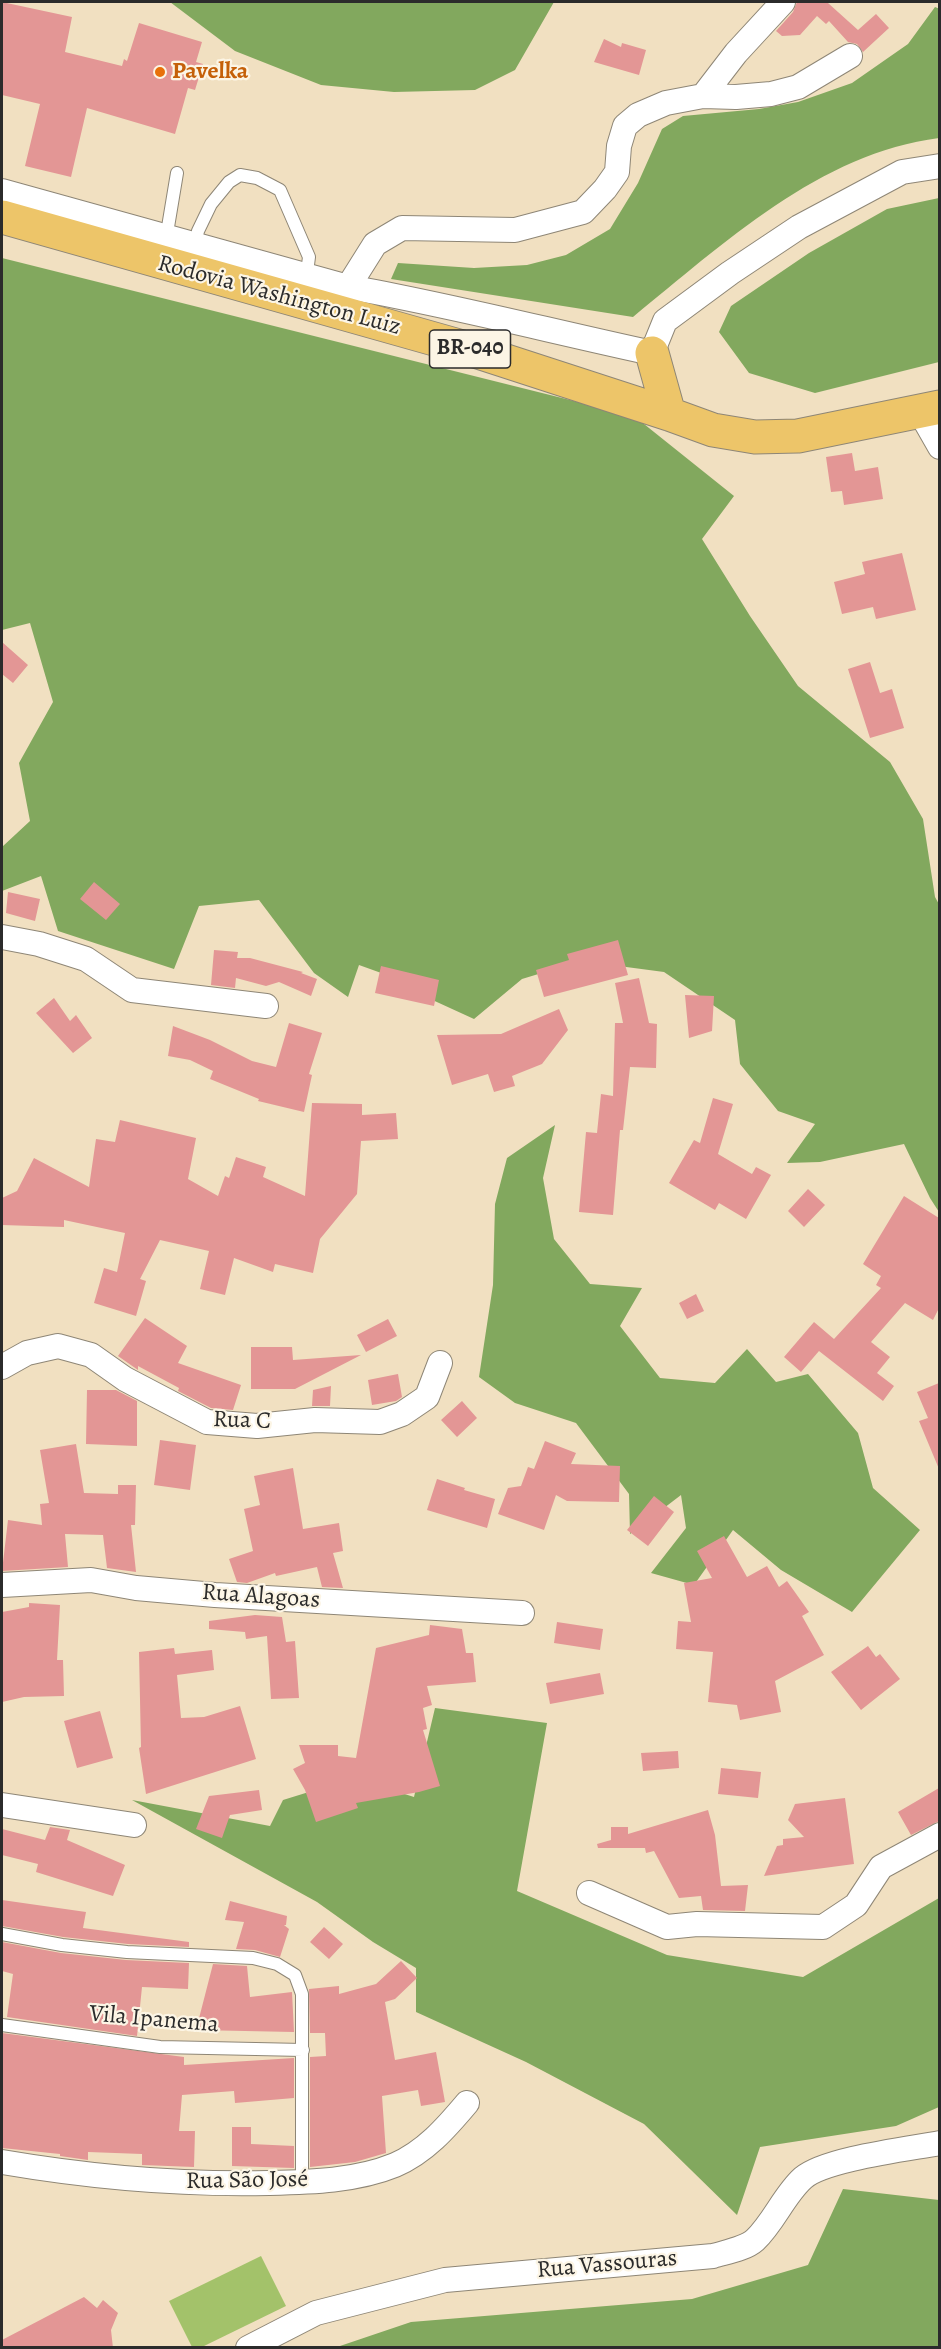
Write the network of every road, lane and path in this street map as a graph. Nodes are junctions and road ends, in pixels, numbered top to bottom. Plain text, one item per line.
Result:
1 (783, 2) edge
2 (850, 56) dead end
3 (704, 96) junction
4 (939, 166) edge
5 (177, 173) dead end
6 (2, 190) edge
7 (2, 217) edge
8 (195, 245) junction
9 (164, 251) junction
10 (348, 287) junction
11 (304, 289) junction
12 (652, 353) junction
13 (930, 409) edge
14 (669, 414) junction
15 (939, 443) edge
16 (2, 938) edge
17 (266, 1006) dead end
18 (440, 1363) dead end
19 (2, 1367) edge
20 (2, 1586) edge
21 (522, 1613) dead end
22 (2, 1804) edge
23 (134, 1825) dead end
24 (939, 1835) edge
25 (589, 1893) dead end
26 (2, 1934) edge
27 (2, 2025) edge
28 (303, 2049) junction
29 (467, 2103) dead end
30 (939, 2143) edge
31 (2, 2162) edge
32 (302, 2183) junction
33 (248, 2348) edge

1 - 3 street
2 - 3 street
3 - 10 street
4 - 12 street
5 - 9 lane
6 - 9 street
7 - 9 highway, Rodovia Washington Luiz / BR-040
8 - 9 street
8 - 11 street
8 - 11 lane
9 - 11 highway, Rodovia Washington Luiz / BR-040
10 - 11 street
10 - 12 street
11 - 14 highway, Rodovia Washington Luiz / BR-040
12 - 14 highway
13 - 14 highway, Rodovia Washington Luiz / BR-040
13 - 15 street
16 - 17 street
18 - 19 street, Rua C
20 - 21 street, Rua Alagoas
22 - 23 street
24 - 25 street
26 - 28 lane
27 - 28 lane, Vila Ipanema
28 - 32 lane
29 - 32 street, Rua São José
30 - 33 street, Rua Vassouras
31 - 32 street, Rua São José

